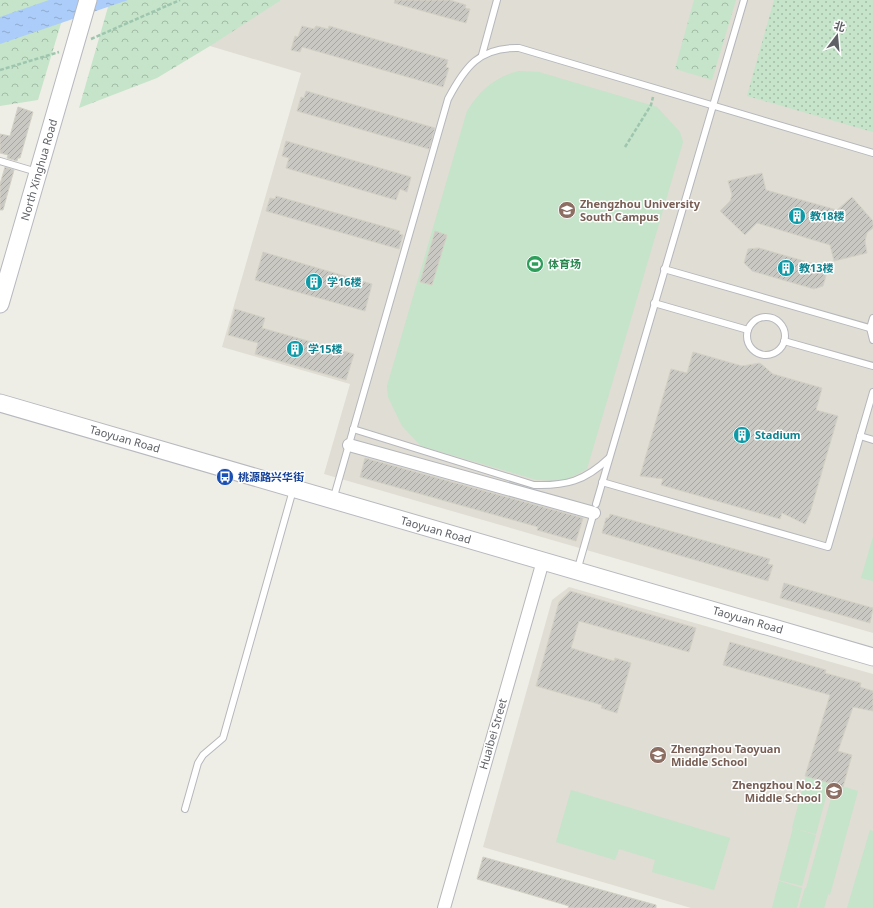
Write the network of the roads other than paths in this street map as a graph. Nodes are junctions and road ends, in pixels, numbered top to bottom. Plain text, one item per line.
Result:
1 (88, 0) edge
2 (497, 0) edge
3 (744, 0) edge
4 (482, 54) junction
5 (713, 105) junction
6 (873, 152) edge
7 (0, 161) edge
8 (38, 172) junction
9 (664, 269) junction
10 (654, 303) junction
11 (0, 304) edge
12 (873, 318) edge
13 (872, 329) edge
14 (748, 330) junction
15 (784, 340) junction
16 (873, 340) edge
17 (873, 366) edge
18 (873, 392) edge
19 (0, 403) edge
20 (353, 429) junction
21 (860, 436) junction
22 (873, 440) edge
23 (348, 445) junction
24 (610, 457) junction
25 (602, 482) junction
26 (293, 488) junction
27 (333, 500) junction
28 (595, 509) junction
29 (543, 561) junction
30 (577, 570) junction
31 (873, 656) edge
32 (185, 809) dead end
33 (444, 908) edge

1 - 8 street, North Xinghua Road
2 - 4 lane
3 - 5 lane
4 - 5 lane
4 - 20 lane
5 - 6 lane
5 - 9 lane
7 - 8 lane
8 - 11 street, North Xinghua Road
9 - 10 lane
9 - 13 lane
10 - 14 lane
10 - 24 lane
12 - 13 lane
13 - 16 lane
14 - 15 lane
14 - 15 lane
15 - 17 lane
18 - 21 lane
19 - 26 street, Taoyuan Road
20 - 23 lane
20 - 24 lane
21 - 22 lane
21 - 25 lane
23 - 27 lane
23 - 28 street
24 - 25 lane
25 - 28 lane
26 - 27 street, Taoyuan Road
26 - 32 lane
27 - 29 street, Taoyuan Road
28 - 30 lane
29 - 30 street, Taoyuan Road
29 - 33 street, Huaibei Street
30 - 31 street, Taoyuan Road

